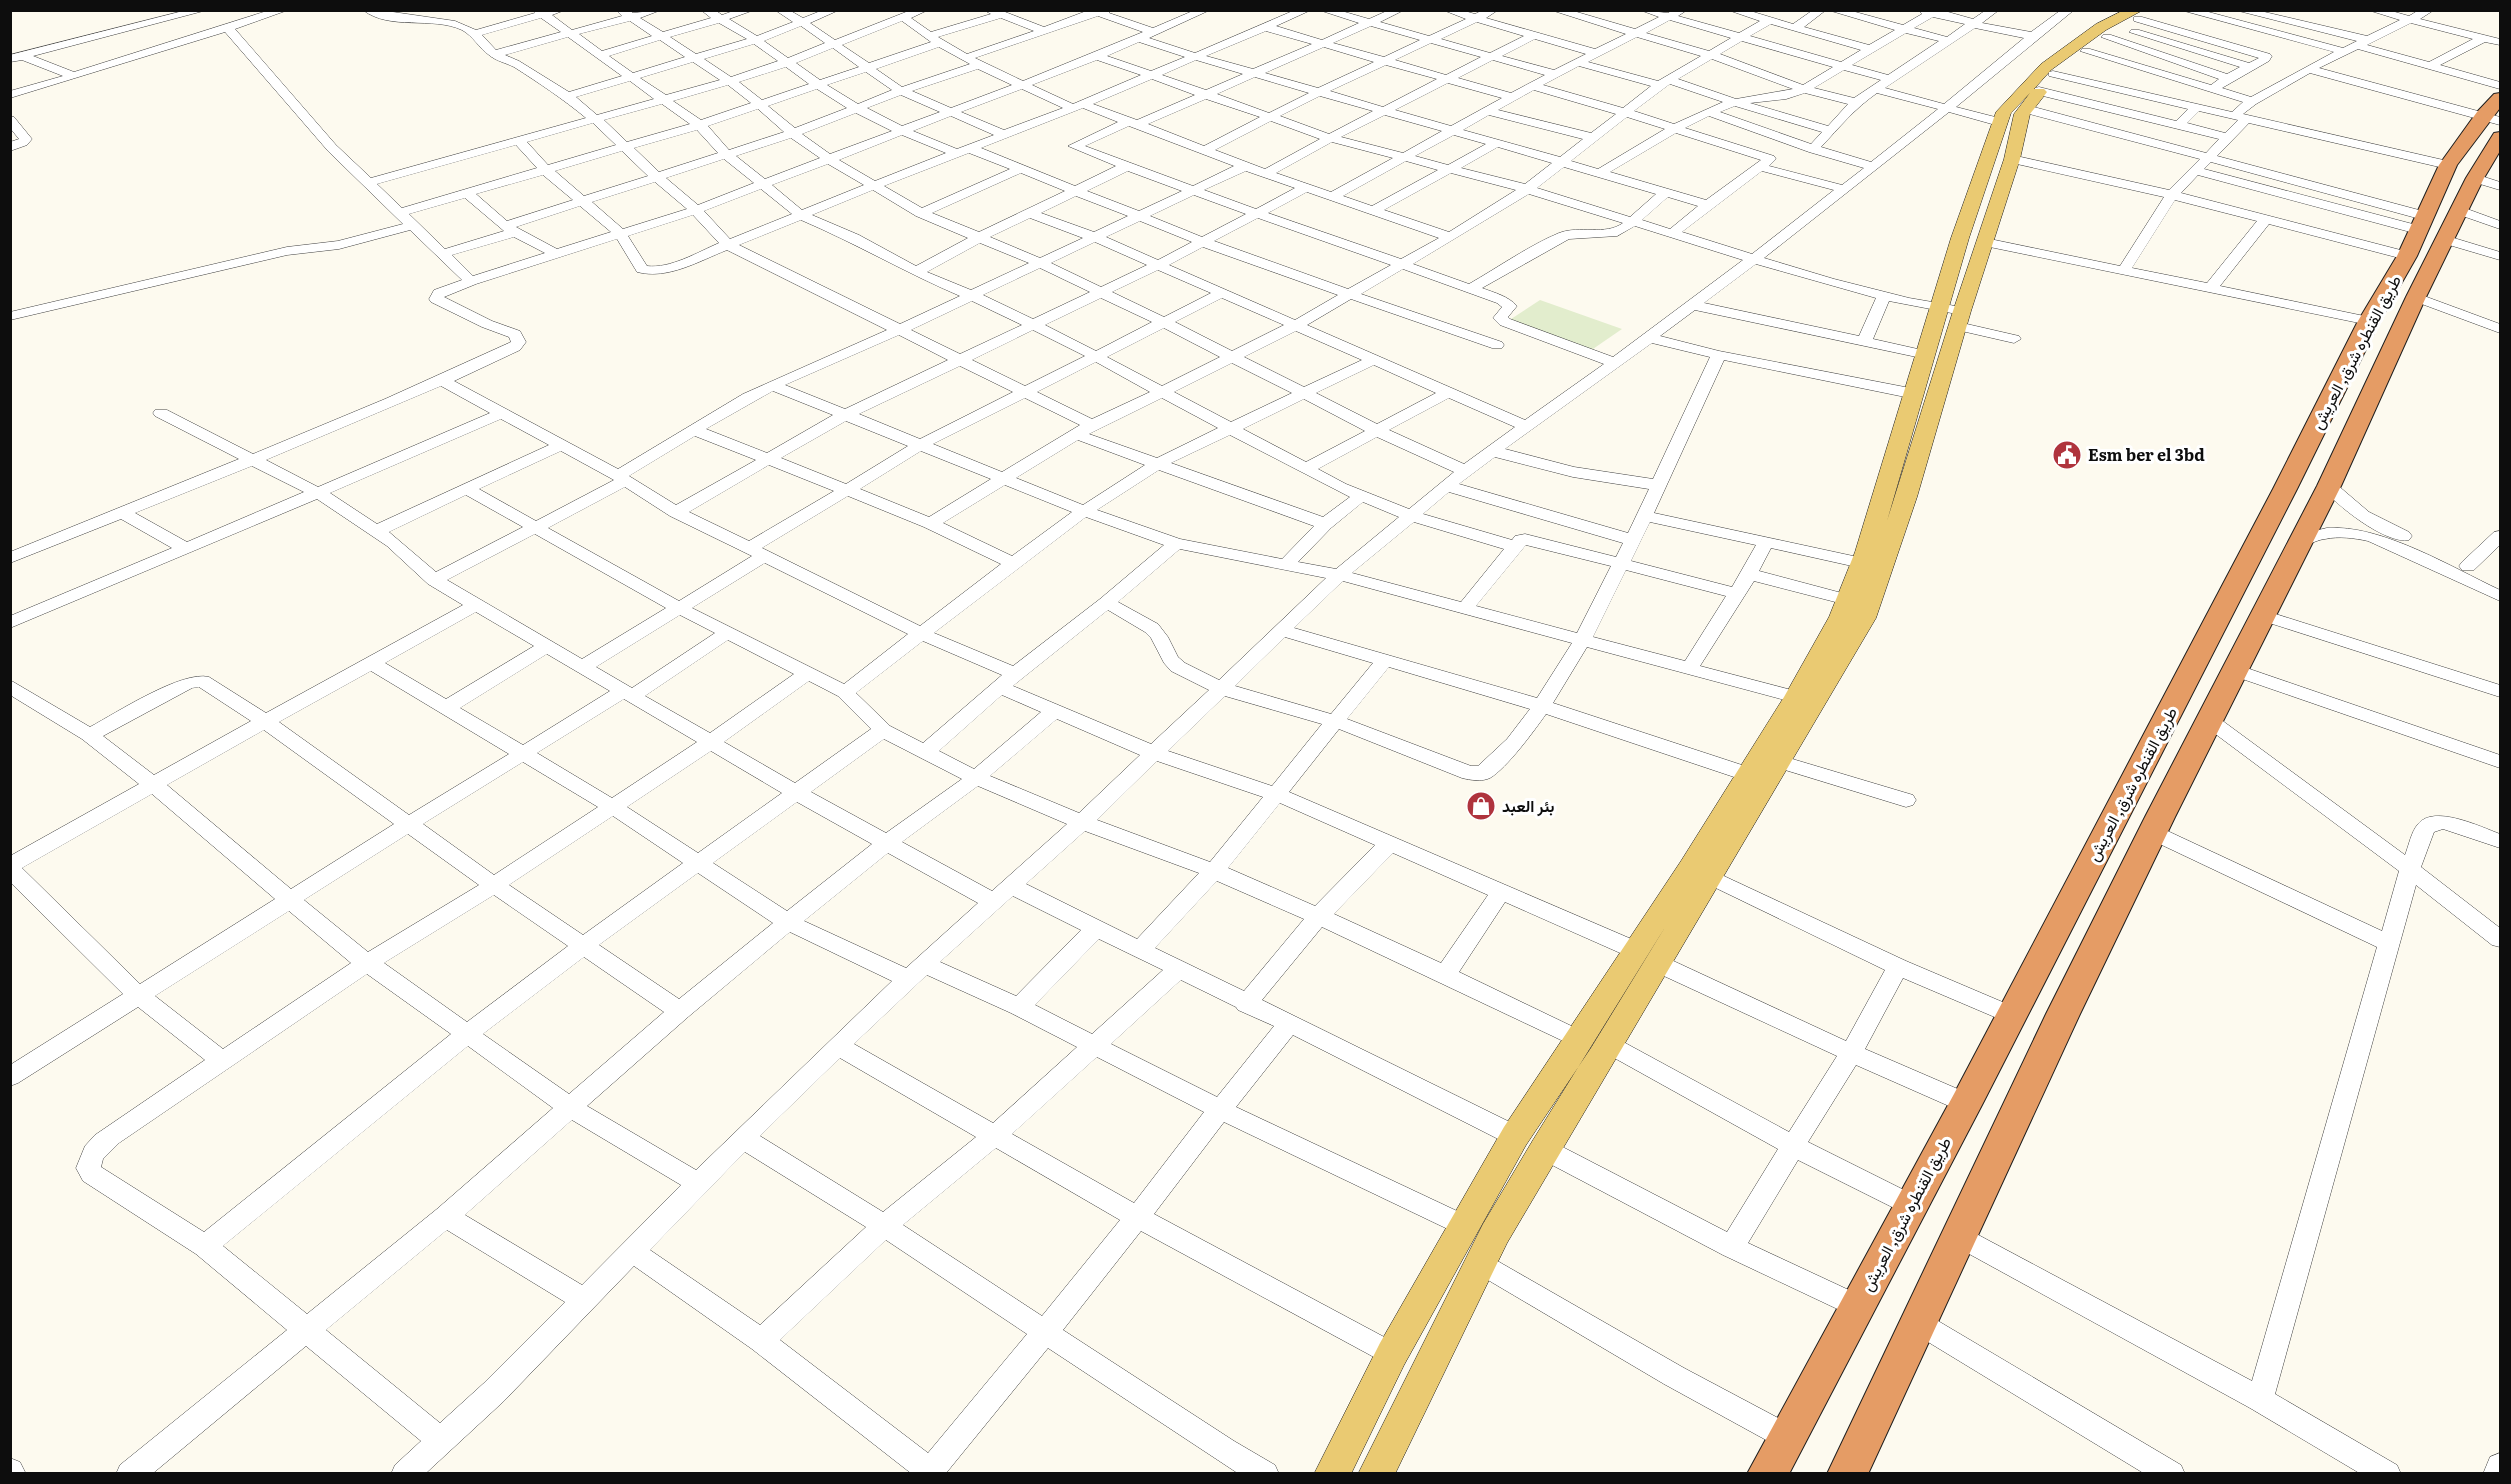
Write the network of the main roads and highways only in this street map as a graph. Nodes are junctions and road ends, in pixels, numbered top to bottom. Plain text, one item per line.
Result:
1 (2090, 16) dead end
2 (2134, 19) edge
3 (2041, 85) junction
4 (2497, 126) edge
5 (2488, 182) edge
6 (2424, 235) junction
7 (1953, 315) junction
8 (1894, 495) junction
9 (1809, 686) junction
10 (1700, 872) junction
11 (1332, 1473) edge
12 (1376, 1473) edge
13 (1767, 1473) edge
14 (1847, 1473) edge

1 - 3 main road
2 - 3 main road
2 - 3 main road
3 - 7 main road
3 - 7 main road
4 - 5 highway, طريق القنطره شرق, العريش
4 - 6 highway, طريق القنطره شرق, العريش
5 - 6 highway, طريق القنطره شرق, العريش
6 - 13 highway, طريق القنطره شرق, العريش
6 - 14 highway, طريق القنطره شرق, العريش
7 - 8 main road
7 - 8 main road
8 - 9 main road
8 - 9 main road
9 - 10 main road
9 - 10 main road
10 - 11 main road
10 - 12 main road

